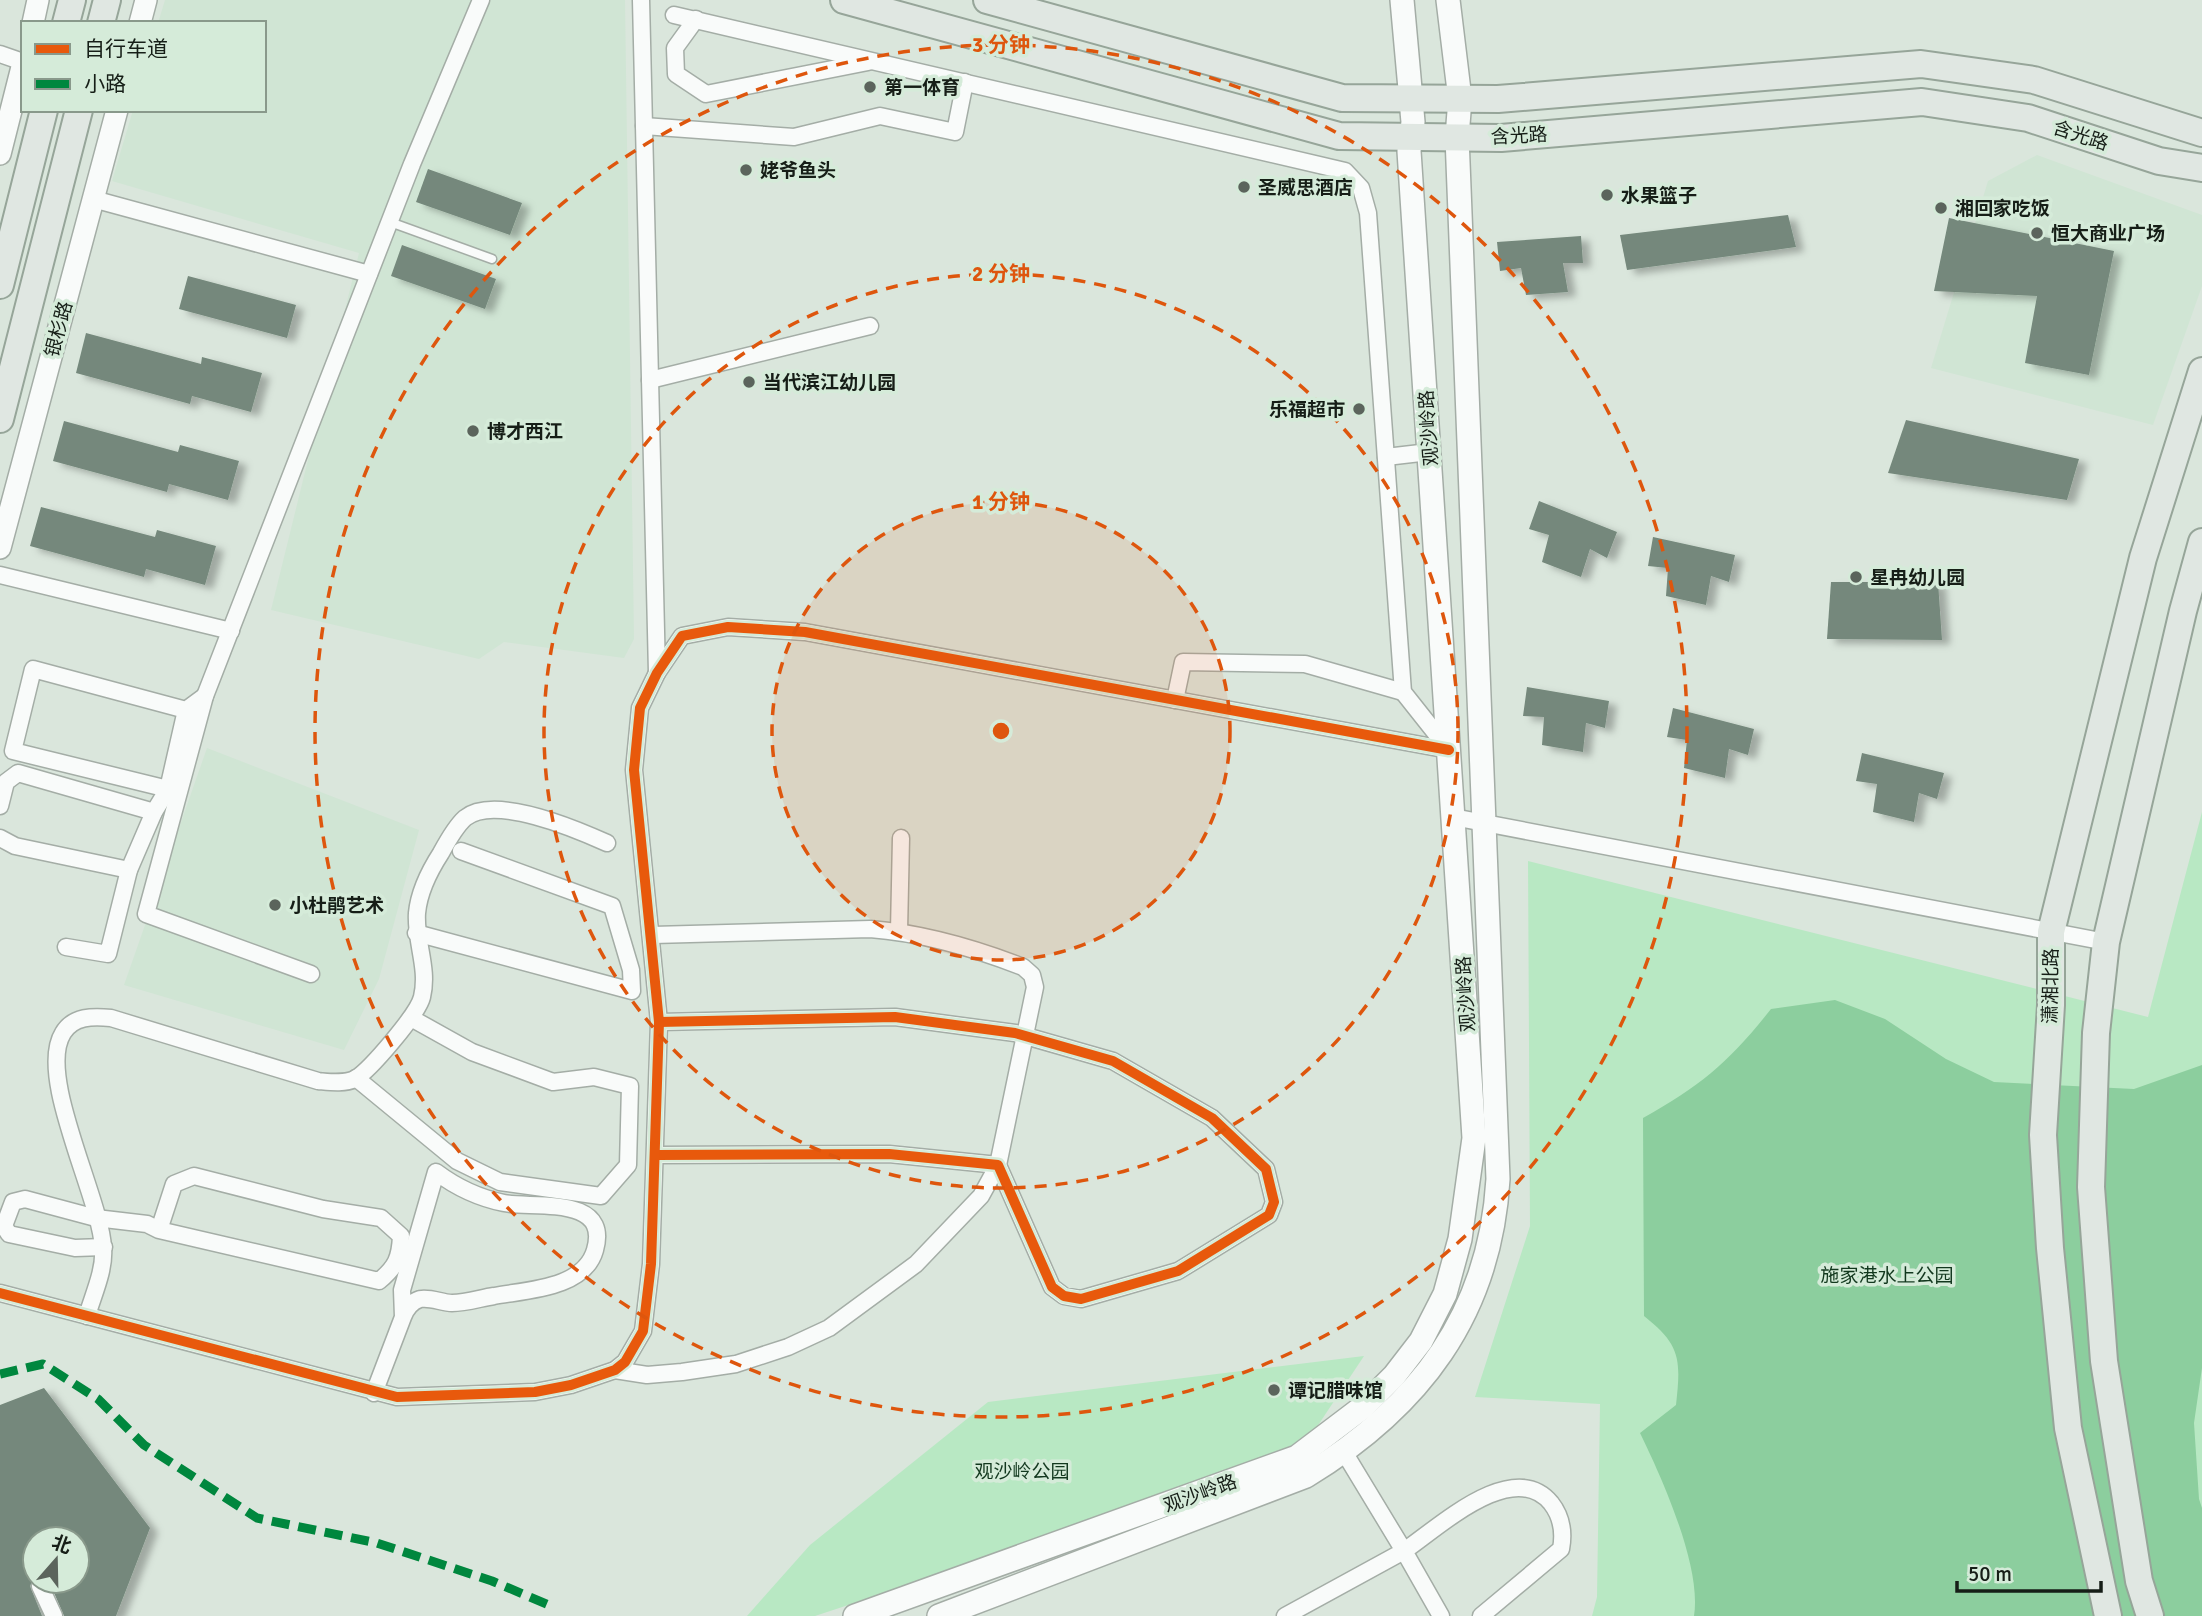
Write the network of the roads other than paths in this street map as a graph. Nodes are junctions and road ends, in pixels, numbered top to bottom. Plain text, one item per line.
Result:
1 (38, 0) edge
2 (72, 0) edge
3 (107, 0) edge
4 (146, 0) edge
5 (481, 0) edge
6 (640, 0) edge
7 (844, 0) edge
8 (987, 0) edge
9 (1402, 0) edge
10 (1448, 0) edge
11 (674, 15) dead end
12 (696, 19) junction
13 (33, 21) edge
14 (67, 21) edge
15 (102, 21) edge
16 (141, 21) edge
17 (0, 54) edge
18 (21, 61) edge
19 (873, 61) junction
20 (21, 70) edge
21 (965, 82) junction
22 (1411, 98) junction
23 (1460, 99) junction
24 (43, 112) edge
25 (78, 112) edge
26 (116, 112) edge
27 (644, 125) junction
28 (2202, 133) edge
29 (1411, 137) junction
30 (1457, 137) junction
31 (0, 154) edge
32 (2202, 168) edge
33 (93, 199) junction
34 (390, 222) junction
35 (492, 259) dead end
36 (369, 274) junction
37 (0, 285) edge
38 (870, 326) dead end
39 (2202, 371) edge
40 (650, 380) junction
41 (0, 419) edge
42 (1429, 452) junction
43 (1386, 457) junction
44 (2202, 542) edge
45 (0, 548) edge
46 (0, 575) edge
47 (231, 631) junction
48 (657, 673) junction
49 (1404, 692) junction
50 (205, 696) junction
51 (1175, 699) junction
52 (186, 710) junction
53 (1448, 750) junction
54 (168, 789) junction
55 (0, 806) edge
56 (154, 812) junction
57 (1453, 817) junction
58 (1484, 823) junction
59 (0, 838) edge
60 (901, 838) dead end
61 (607, 843) dead end
62 (461, 851) dead end
63 (129, 870) junction
64 (899, 931) junction
65 (2051, 932) junction
66 (416, 933) junction
67 (653, 935) junction
68 (2106, 942) junction
69 (66, 947) dead end
70 (311, 974) dead end
71 (411, 1018) junction
72 (659, 1022) junction
73 (1024, 1035) junction
74 (356, 1078) junction
75 (657, 1154) junction
76 (998, 1165) junction
77 (96, 1219) junction
78 (159, 1230) junction
79 (104, 1247) junction
80 (0, 1293) edge
81 (88, 1317) junction
82 (403, 1317) junction
83 (615, 1370) junction
84 (374, 1393) junction
85 (1345, 1452) junction
86 (1404, 1551) junction
87 (44, 1595) edge
88 (54, 1616) edge
89 (855, 1616) edge
90 (939, 1616) edge
91 (1285, 1616) edge
92 (1441, 1616) edge
93 (1481, 1616) edge
94 (2108, 1616) edge
95 (2150, 1616) edge

1 - 13 street
2 - 14 main road
3 - 15 main road
4 - 16 street
5 - 34 street
6 - 27 street
7 - 29 main road, 含光路
8 - 22 main road, 含光路
9 - 22 main road, 观沙岭路
10 - 23 main road, 观沙岭路
11 - 12 street
12 - 19 street
12 - 19 street
17 - 18 street
19 - 21 street
20 - 31 street
21 - 27 street
21 - 43 street
22 - 23 main road, 含光路
22 - 29 main road, 观沙岭路
23 - 28 main road, 含光路
23 - 30 main road, 观沙岭路
24 - 37 main road
25 - 41 main road, 银杉路
26 - 33 street, 银杉路
27 - 40 street
29 - 30 main road, 含光路
29 - 42 main road, 观沙岭路
30 - 32 main road, 含光路
30 - 58 main road, 观沙岭路
33 - 36 street
33 - 45 street, 银杉路
34 - 35 lane
34 - 36 street
36 - 47 street
38 - 40 street
39 - 65 main road, 潇湘北路
40 - 48 street
42 - 43 street
42 - 53 main road, 观沙岭路
43 - 49 street
44 - 68 main road
46 - 47 street
47 - 50 street
48 - 51 street
48 - 67 street
49 - 51 street
49 - 53 street
50 - 52 street
50 - 70 street
51 - 53 street
52 - 54 street
52 - 54 street
53 - 57 main road, 观沙岭路
54 - 56 street
55 - 56 street
56 - 63 street
57 - 58 street
57 - 89 main road, 观沙岭路
58 - 65 street
58 - 85 main road, 观沙岭路
59 - 63 street
60 - 64 street
61 - 66 street
62 - 66 street
63 - 69 street
64 - 67 street
64 - 73 street
65 - 68 street
65 - 94 main road, 潇湘北路
66 - 71 street
67 - 72 street
68 - 95 main road
71 - 74 street
71 - 74 street
72 - 73 street
72 - 75 street
73 - 76 street
73 - 76 street
74 - 77 street
75 - 76 street
75 - 83 street
76 - 83 street
77 - 78 street
77 - 79 street
77 - 79 street
78 - 78 street
79 - 81 street
80 - 81 street
81 - 84 street
82 - 82 street
82 - 84 street
83 - 84 street
85 - 86 street
85 - 90 main road, 观沙岭路
86 - 91 street
86 - 92 street
86 - 93 street
87 - 88 street

